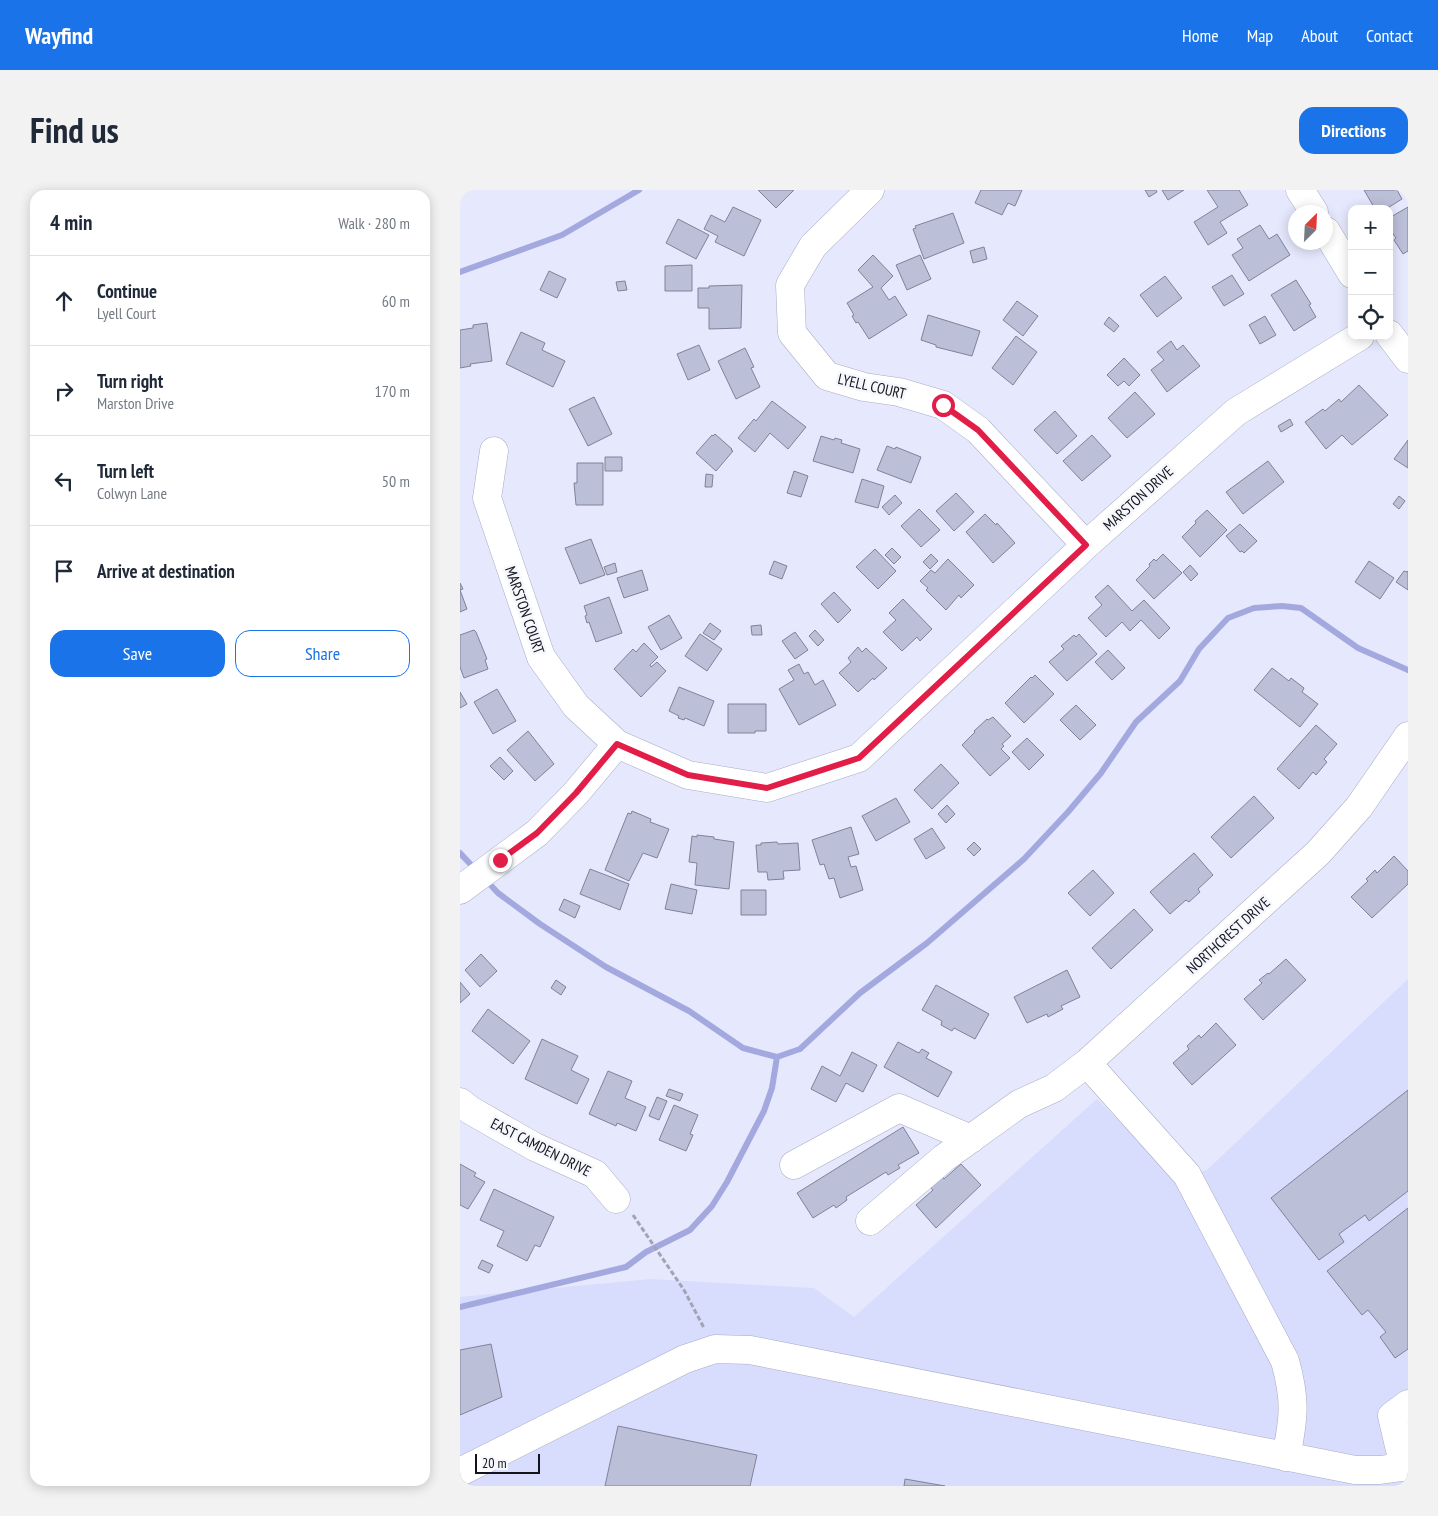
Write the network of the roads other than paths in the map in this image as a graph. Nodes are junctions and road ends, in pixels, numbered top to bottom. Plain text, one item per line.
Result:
1 (870, 190) edge
2 (1300, 190) edge
3 (1310, 205) edge
4 (1333, 243) edge
5 (1348, 267) edge
6 (1393, 339) edge
7 (1353, 340) edge
8 (1408, 359) edge
9 (494, 451) dead end
10 (1086, 545) junction
11 (1408, 736) edge
12 (617, 744) junction
13 (463, 888) edge
14 (1087, 1063) junction
15 (460, 1102) edge
16 (971, 1138) junction
17 (794, 1165) dead end
18 (616, 1199) road end
19 (870, 1221) dead end
20 (1408, 1404) edge
21 (1286, 1457) junction
22 (1406, 1466) edge
23 (460, 1472) edge

1 - 10 street, LYELL COURT
2 - 3 street
4 - 5 street
6 - 8 street
7 - 10 street, MARSTON DRIVE
9 - 12 street, MARSTON COURT
10 - 12 street, MARSTON DRIVE
11 - 14 street, NORTHCREST DRIVE
12 - 13 street
14 - 16 street, NORTHCREST DRIVE
14 - 21 street
15 - 18 street, EAST CAMDEN DRIVE
16 - 17 street
16 - 19 street, NORTHCREST DRIVE
20 - 22 street
21 - 22 street
21 - 23 street

